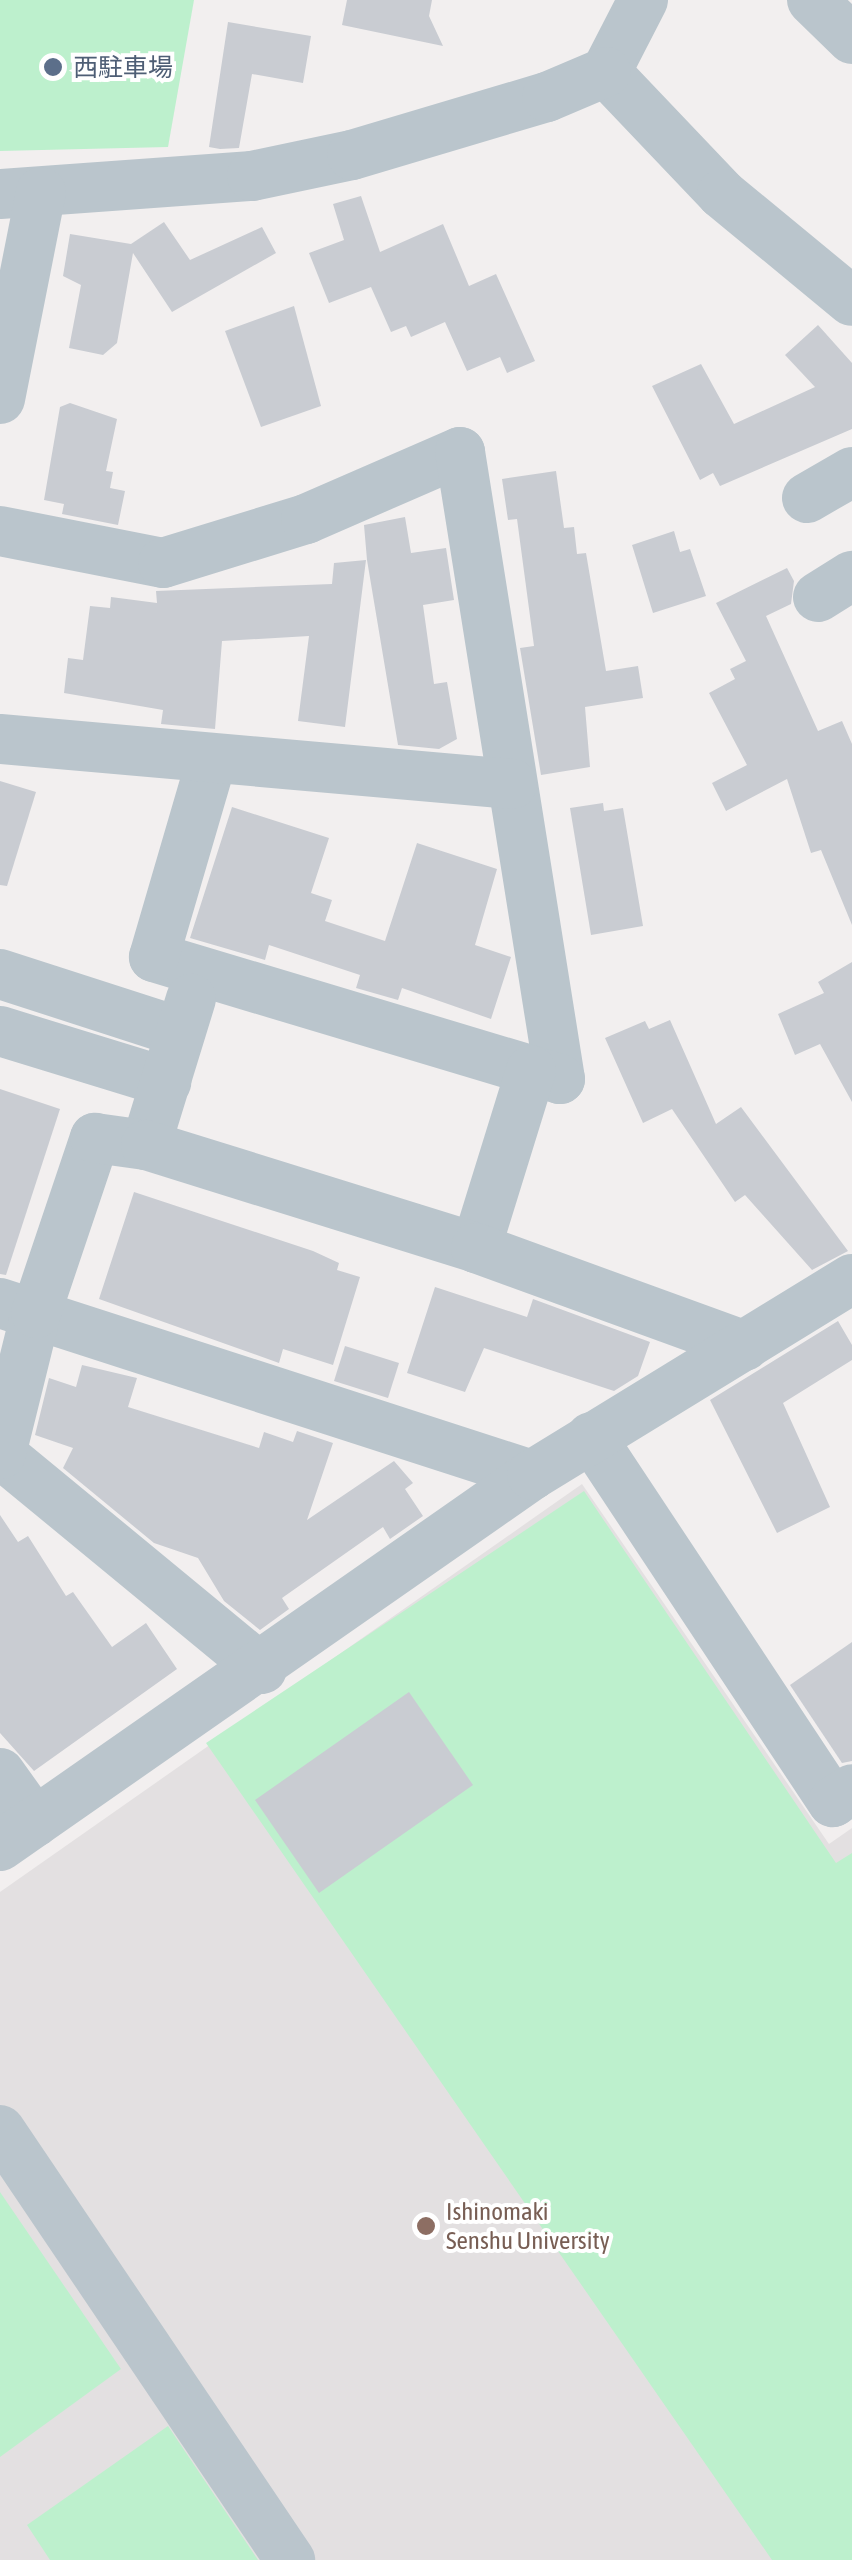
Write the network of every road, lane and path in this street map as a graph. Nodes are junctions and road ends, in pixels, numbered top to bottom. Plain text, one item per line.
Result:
1 (643, 0) edge
2 (812, 0) edge
3 (852, 39) edge
4 (606, 72) junction
5 (21, 193) edge
6 (850, 310) edge
7 (0, 399) edge
8 (852, 472) edge
9 (807, 498) dead end
10 (0, 530) edge
11 (0, 740) edge
12 (212, 762) junction
13 (512, 784) junction
14 (200, 971) junction
15 (0, 974) edge
16 (0, 1031) edge
17 (180, 1032) junction
18 (531, 1070) junction
19 (166, 1082) junction
20 (146, 1145) junction
21 (476, 1248) junction
22 (852, 1279) edge
23 (18, 1308) edge
24 (745, 1346) junction
25 (591, 1437) junction
26 (0, 1454) edge
27 (532, 1476) junction
28 (262, 1668) junction
29 (0, 1773) edge
30 (852, 1788) edge
31 (17, 1834) edge
32 (0, 2130) edge
33 (290, 2560) edge

1 - 4 street
2 - 3 street
4 - 5 street
4 - 6 street
5 - 7 street
8 - 9 street
10 - 13 street
11 - 12 street
12 - 13 street
12 - 14 street
13 - 18 street
14 - 17 street
14 - 18 street
15 - 17 street
16 - 19 street
17 - 19 street
18 - 21 street
19 - 20 street
20 - 21 street
20 - 23 street
21 - 24 street
22 - 24 street
23 - 26 street
23 - 27 street
24 - 25 street
25 - 27 street
25 - 30 street
26 - 28 street
27 - 28 street
28 - 31 street
29 - 31 street
32 - 33 street

